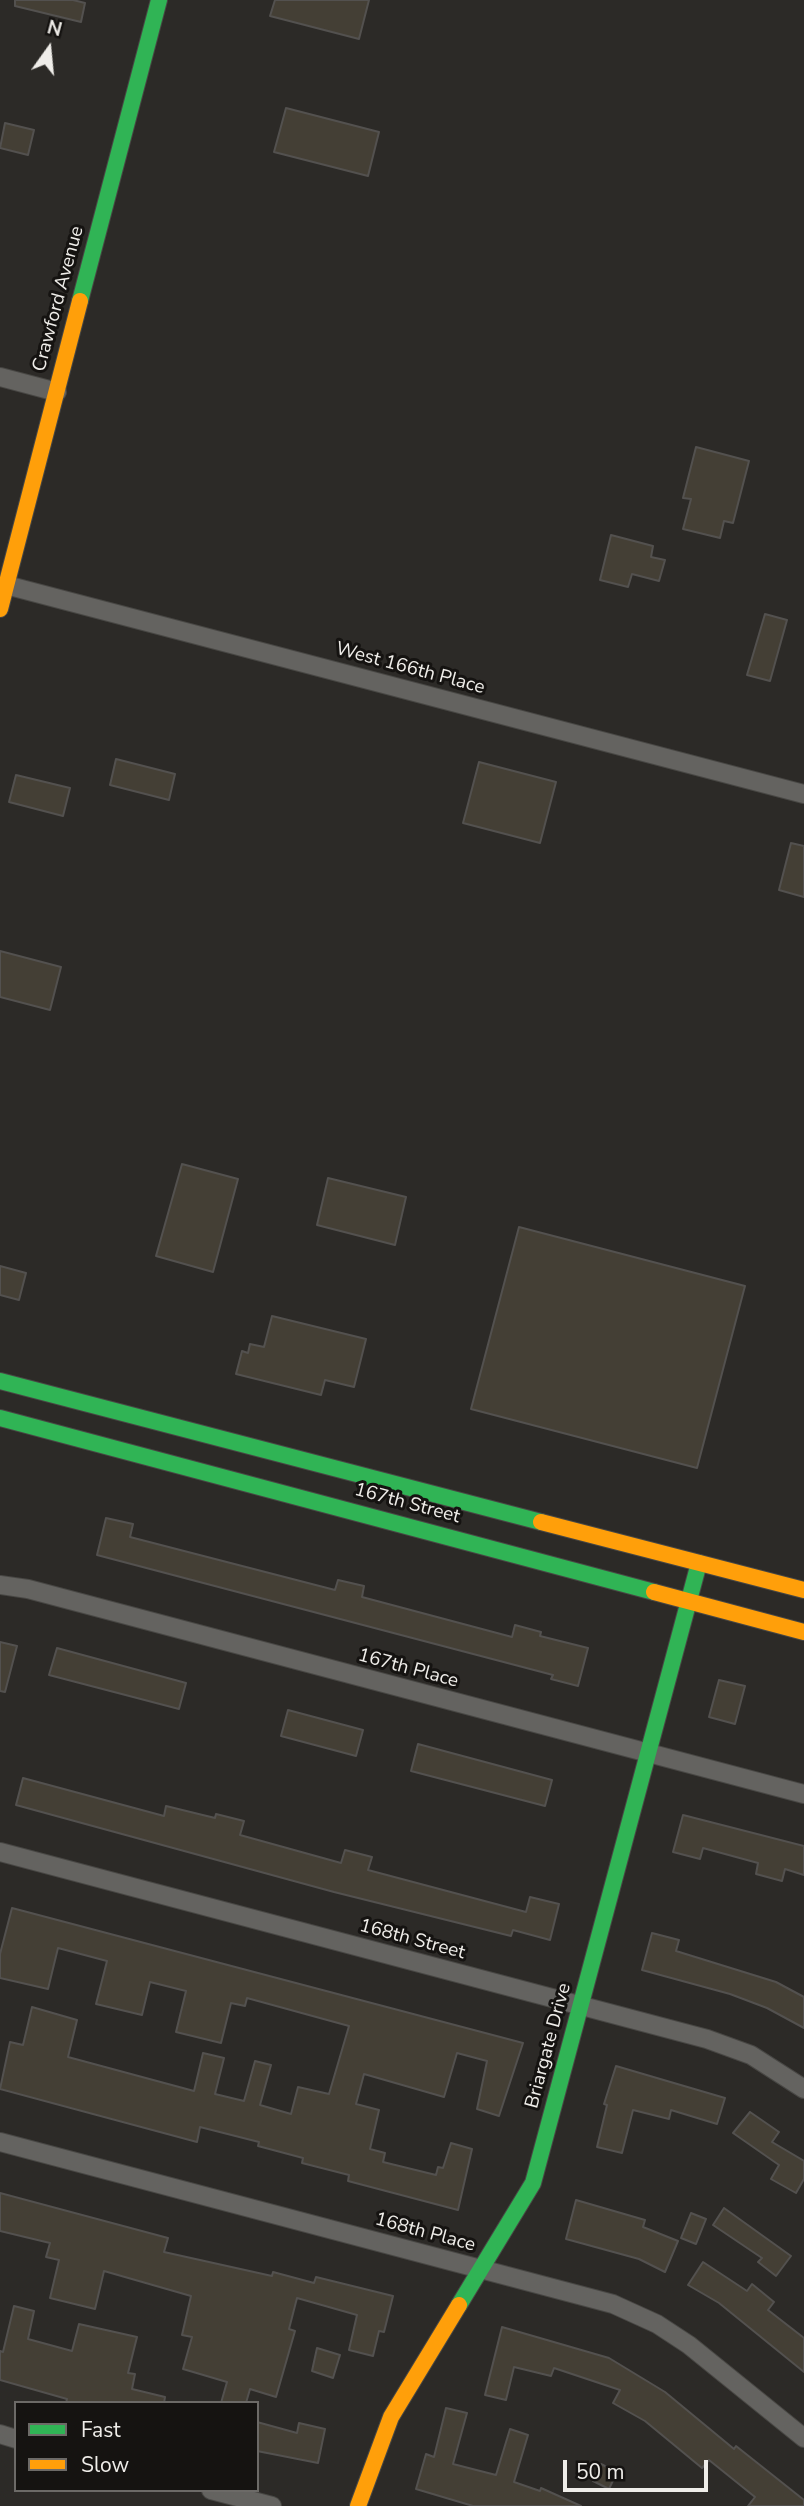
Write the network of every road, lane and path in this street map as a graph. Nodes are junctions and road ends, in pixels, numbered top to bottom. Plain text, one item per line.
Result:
1 (159, 0) edge
2 (0, 377) edge
3 (57, 392) junction
4 (6, 585) junction
5 (0, 609) edge
6 (804, 794) edge
7 (0, 1381) edge
8 (0, 1418) edge
9 (699, 1563) junction
10 (0, 1585) edge
11 (804, 1590) edge
12 (690, 1601) junction
13 (804, 1632) edge
14 (649, 1755) junction
15 (804, 1794) edge
16 (0, 1852) edge
17 (582, 2006) junction
18 (804, 2089) edge
19 (0, 2142) edge
20 (481, 2269) junction
21 (804, 2438) edge
22 (217, 2492) edge
23 (250, 2503) edge
24 (272, 2506) edge
25 (358, 2506) edge

1 - 3 main road, Crawford Avenue
2 - 3 street
3 - 4 main road, Crawford Avenue
4 - 5 main road, Crawford Avenue
4 - 6 street, West 166th Place
7 - 9 main road, 167th Street
8 - 12 main road, 167th Street
9 - 11 main road, 167th Street
9 - 12 main road, Briargate Drive
10 - 14 street, 167th Place
12 - 13 main road, 167th Street
12 - 14 main road, Briargate Drive
14 - 15 street, 167th Place
14 - 17 main road, Briargate Drive
16 - 17 street, 168th Street
17 - 18 street, 168th Street
17 - 20 main road, Briargate Drive
19 - 20 street, 168th Place
20 - 21 street, 168th Place
20 - 25 main road, Briargate Drive
22 - 23 street
23 - 24 street

